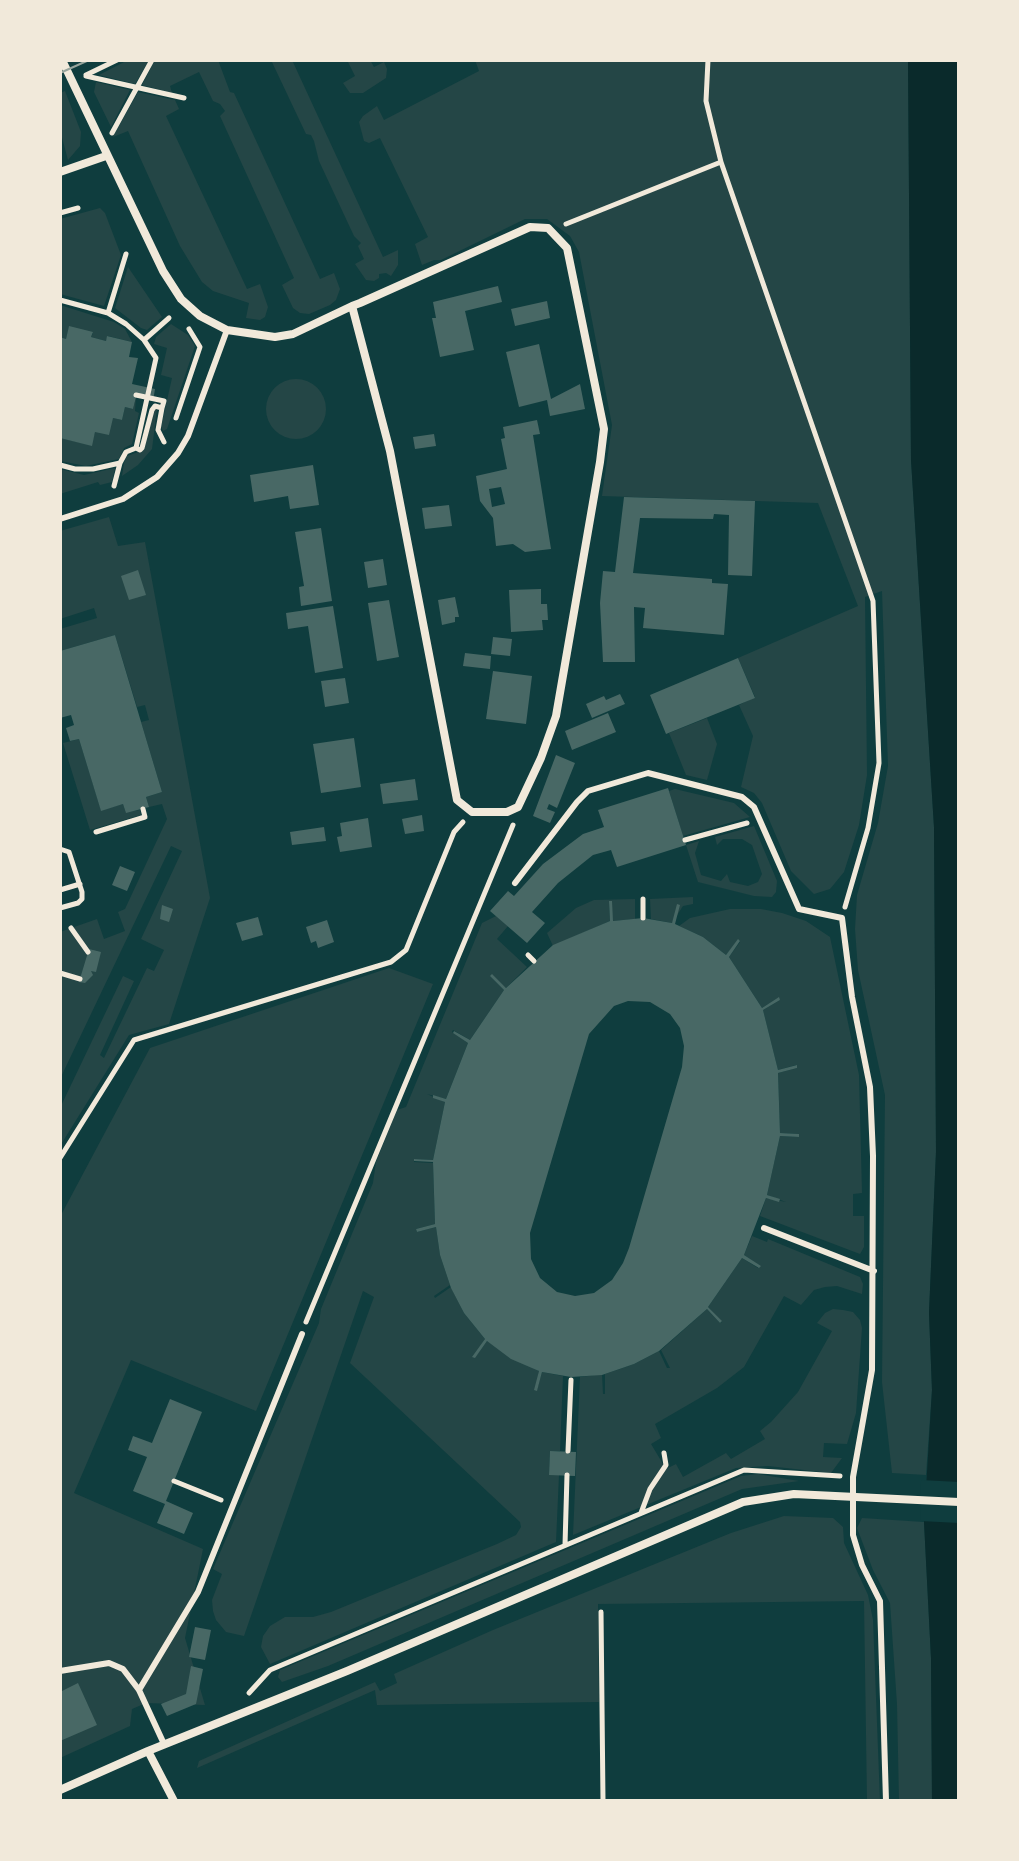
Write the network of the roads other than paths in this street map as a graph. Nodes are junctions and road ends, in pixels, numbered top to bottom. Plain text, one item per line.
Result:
1 (62, 60) edge
2 (104, 152) junction
3 (60, 172) edge
4 (352, 306) junction
5 (227, 330) junction
6 (60, 519) edge
7 (515, 883) dead end
8 (764, 1228) dead end
9 (874, 1271) junction
10 (302, 1334) road end
11 (852, 1496) junction
12 (959, 1502) edge
13 (60, 1671) edge
14 (139, 1690) junction
15 (164, 1744) junction
16 (148, 1751) junction
17 (60, 1790) edge
18 (174, 1801) edge
19 (886, 1801) edge

1 - 2 street
2 - 3 street
2 - 5 street
4 - 4 street
4 - 5 street
5 - 6 lane
7 - 9 lane
8 - 9 lane
9 - 11 lane
10 - 14 lane
11 - 12 street
11 - 15 street
11 - 19 lane
13 - 14 lane
14 - 15 lane
15 - 16 street
16 - 17 street
16 - 18 street

